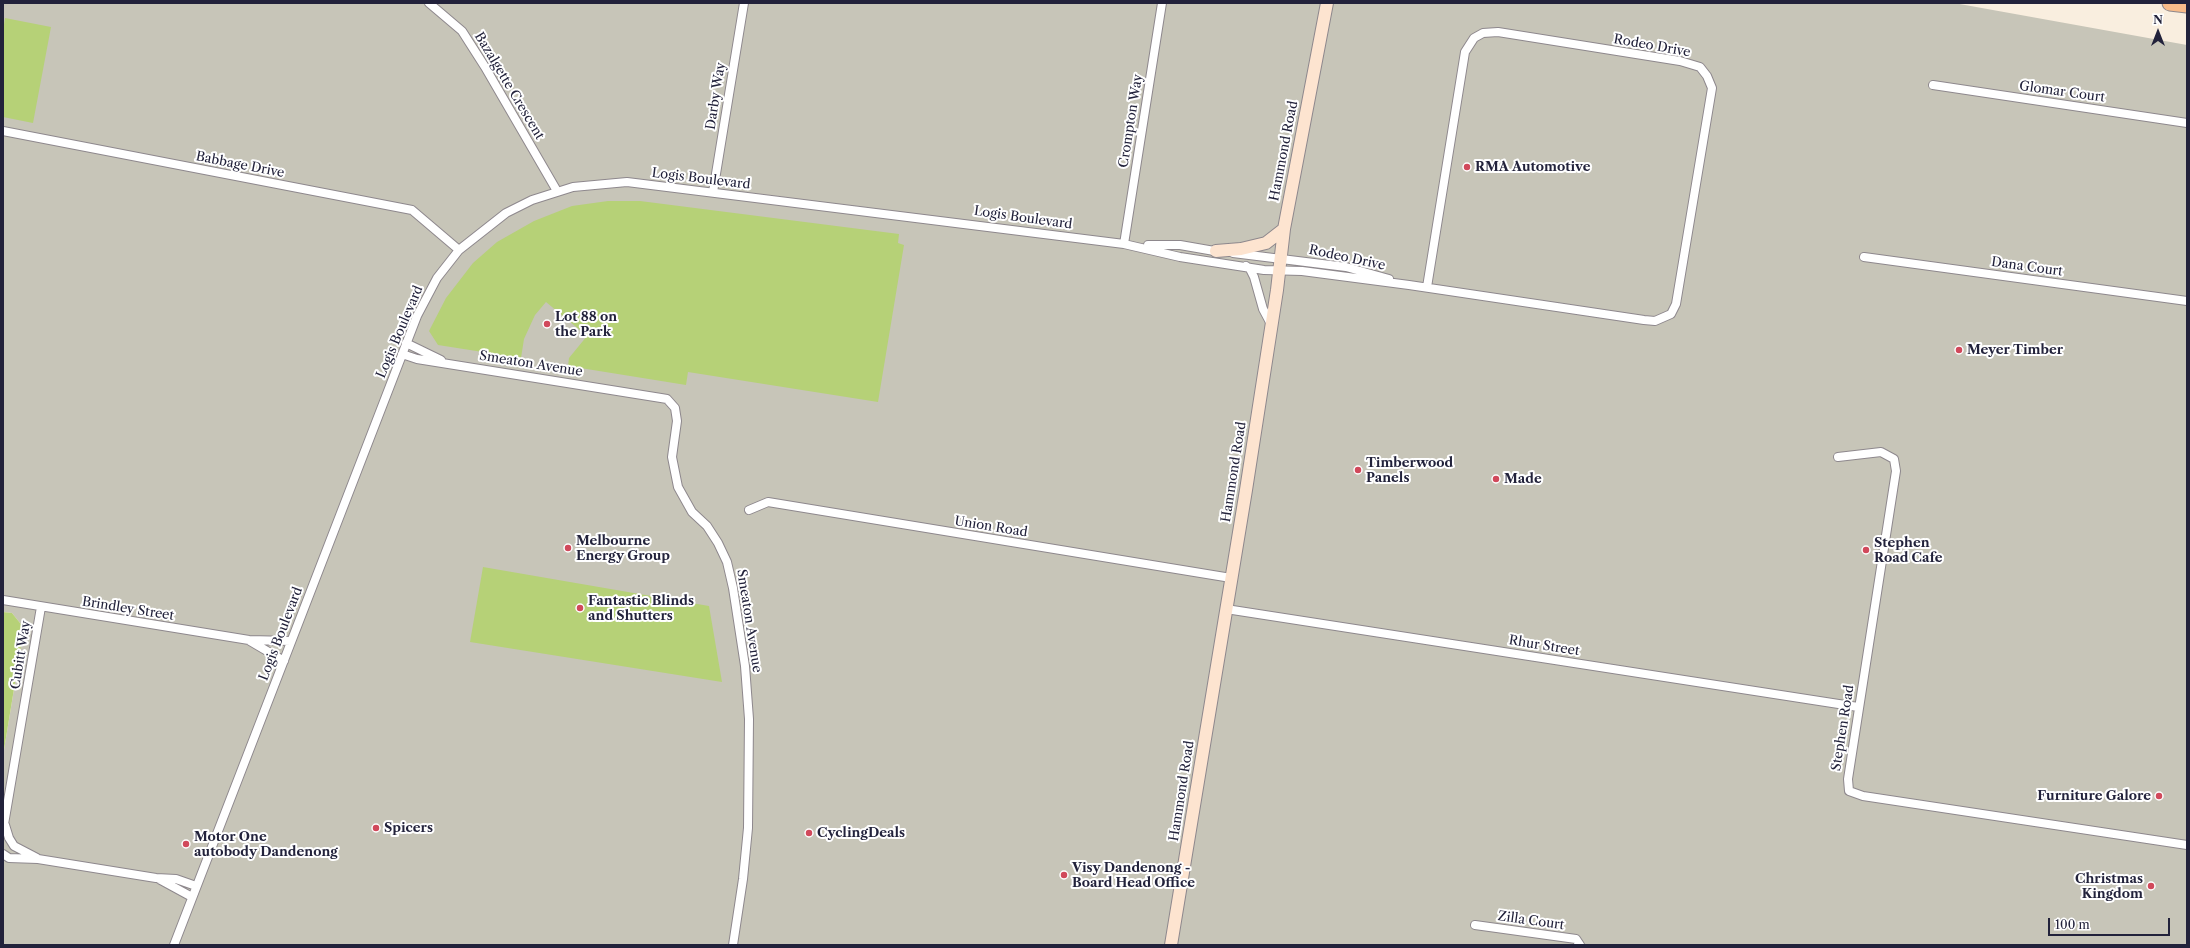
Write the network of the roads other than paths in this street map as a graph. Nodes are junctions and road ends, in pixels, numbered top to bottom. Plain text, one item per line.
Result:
1 (429, 3) edge
2 (744, 3) edge
3 (1162, 3) edge
4 (1327, 3) edge
5 (2170, 3) edge
6 (2187, 5) edge
7 (1933, 85) dead end
8 (2187, 123) edge
9 (3, 131) edge
10 (557, 191) junction
11 (712, 192) junction
12 (1284, 229) junction
13 (1124, 244) junction
14 (1134, 245) junction
15 (459, 250) junction
16 (1216, 251) junction
17 (1864, 257) dead end
18 (1280, 265) junction
19 (1246, 266) junction
20 (1427, 287) junction
21 (2187, 301) edge
22 (1271, 324) junction
23 (406, 343) junction
24 (402, 354) junction
25 (445, 362) junction
26 (1838, 457) dead end
27 (749, 510) dead end
28 (1231, 578) junction
29 (3, 600) edge
30 (41, 607) junction
31 (1226, 608) junction
32 (249, 640) junction
33 (291, 641) junction
34 (284, 661) junction
35 (1858, 707) junction
36 (4, 827) edge
37 (2187, 845) edge
38 (3, 854) edge
39 (38, 859) junction
40 (156, 878) junction
41 (196, 886) junction
42 (192, 897) junction
43 (1475, 925) dead end
44 (174, 945) edge
45 (732, 945) edge
46 (1171, 945) edge
47 (1580, 945) edge

1 - 10 street, Bazalgette Crescent
2 - 11 street, Darby Way
3 - 13 street, Crompton Way
4 - 12 main road, Hammond Road
5 - 6 highway
7 - 8 street, Glomar Court
9 - 15 street, Babbage Drive
10 - 11 street, Logis Boulevard
10 - 15 street, Logis Boulevard
11 - 13 street, Logis Boulevard
12 - 16 main road
12 - 18 main road, Hammond Road
13 - 14 street, Logis Boulevard
14 - 16 street, Logis Boulevard
14 - 19 street, Logis Boulevard
15 - 23 street, Logis Boulevard
16 - 18 street, Logis Boulevard
17 - 21 street, Dana Court
18 - 19 street, Logis Boulevard
18 - 20 street, Rodeo Drive
18 - 22 main road, Hammond Road
19 - 22 street
20 - 20 street, Rodeo Drive
22 - 28 main road, Hammond Road
23 - 24 street, Logis Boulevard
23 - 25 street, Smeaton Avenue
24 - 25 street, Smeaton Avenue
24 - 33 street, Logis Boulevard
25 - 45 street, Smeaton Avenue
26 - 35 street, Stephen Road
27 - 28 street, Union Road
28 - 31 main road, Hammond Road
29 - 30 street, Brindley Street
30 - 32 street, Brindley Street
30 - 36 street, Cubitt Way
31 - 35 street, Rhur Street
31 - 46 main road, Hammond Road
32 - 33 street, Brindley Street
32 - 34 street, Brindley Street
33 - 34 street, Logis Boulevard
34 - 41 street, Logis Boulevard
35 - 37 street, Stephen Road
36 - 39 street, Cubitt Way
38 - 39 street, Cubitt Way
39 - 40 street, Cubitt Way
40 - 41 street, Cubitt Way
40 - 42 street, Cubitt Way
41 - 42 street, Logis Boulevard
42 - 44 street, Logis Boulevard
43 - 47 street, Zilla Court

